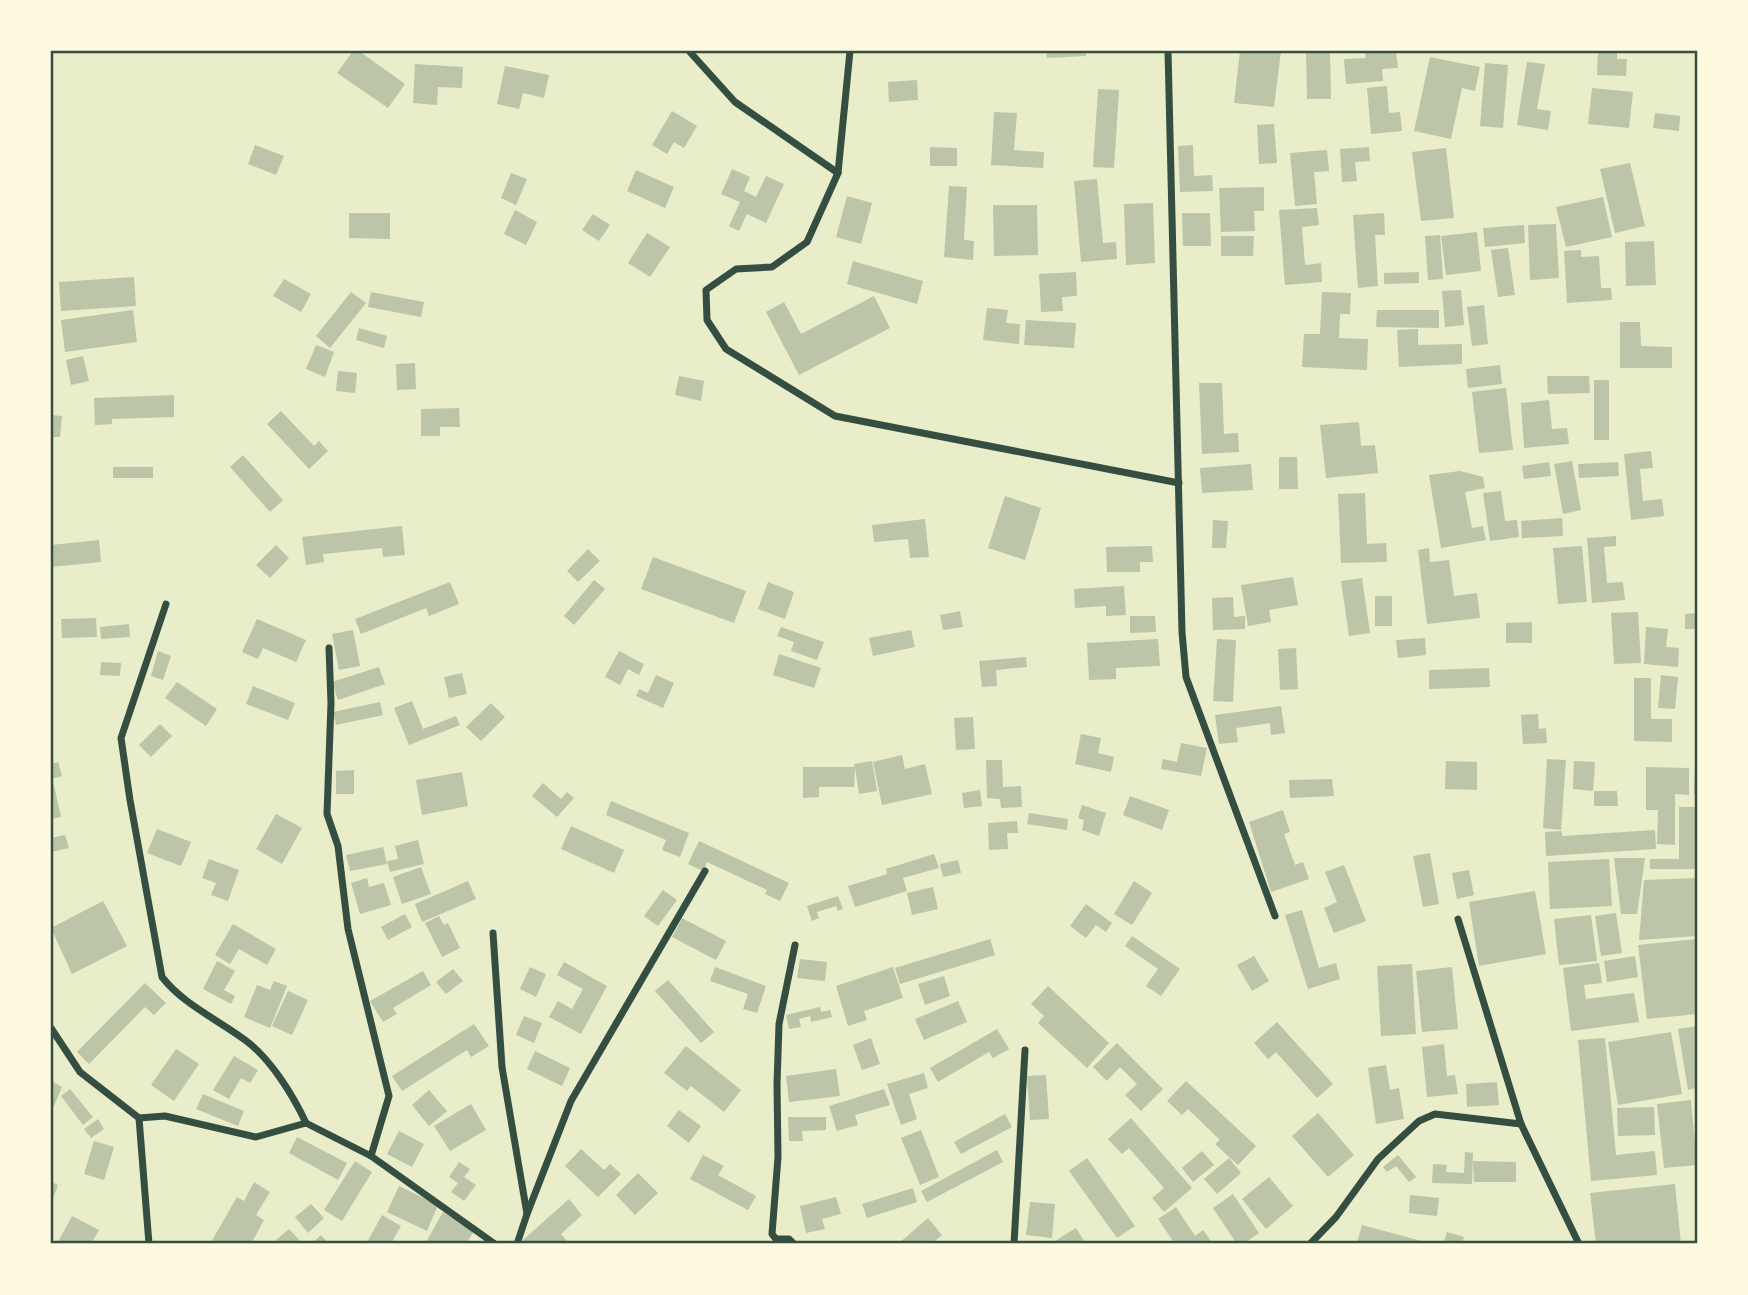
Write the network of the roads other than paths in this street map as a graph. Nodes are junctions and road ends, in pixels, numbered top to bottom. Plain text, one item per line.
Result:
1 (689, 51) edge
2 (850, 51) edge
3 (1168, 51) edge
4 (838, 173) junction
5 (1179, 483) junction
6 (166, 604) dead end
7 (329, 648) dead end
8 (705, 871) dead end
9 (1275, 916) dead end
10 (1458, 919) dead end
11 (493, 933) dead end
12 (795, 945) dead end
13 (51, 1028) edge
14 (1025, 1050) dead end
15 (139, 1118) junction
16 (306, 1123) junction
17 (1521, 1124) junction
18 (370, 1156) junction
19 (527, 1214) junction
20 (149, 1244) edge
21 (495, 1244) edge
22 (517, 1244) edge
23 (794, 1244) edge
24 (1014, 1244) edge
25 (1310, 1244) edge
26 (1578, 1244) edge

1 - 4 street
2 - 4 street
3 - 5 street
4 - 5 street
5 - 9 street
6 - 16 street
7 - 18 street
8 - 19 street
10 - 17 street
11 - 19 street
12 - 23 street
13 - 15 street
14 - 24 street
15 - 16 street
15 - 20 street
16 - 18 street
17 - 25 street
17 - 26 street
18 - 21 street
19 - 22 street

